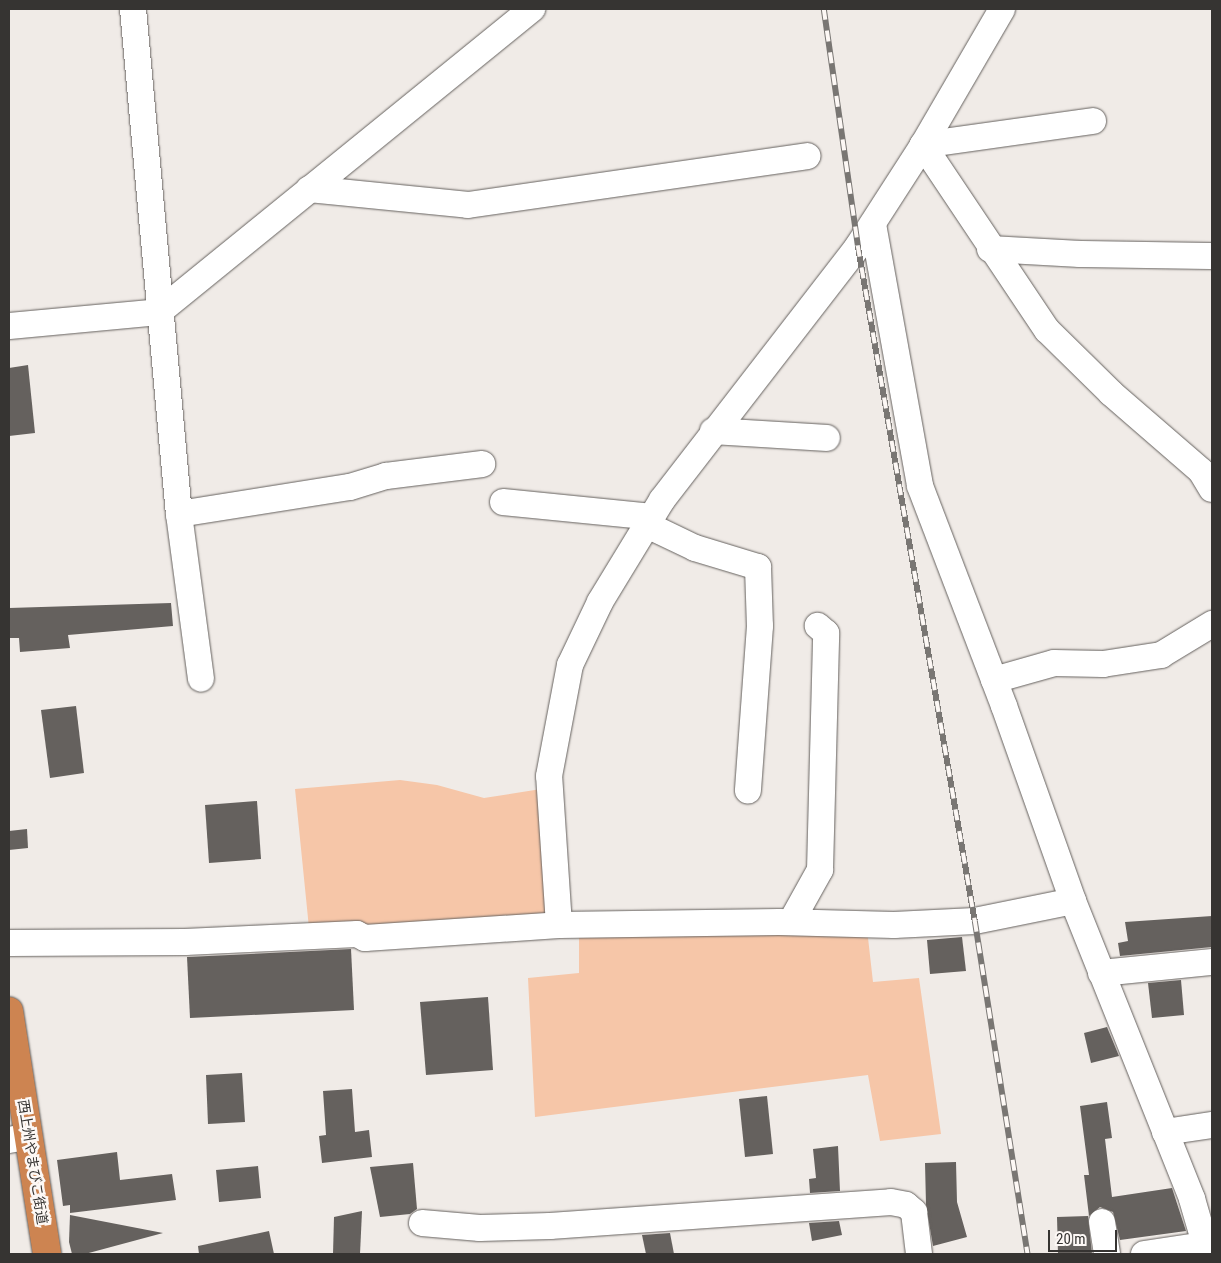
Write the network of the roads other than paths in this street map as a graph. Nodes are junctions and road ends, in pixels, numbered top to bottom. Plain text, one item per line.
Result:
1 (133, 9) edge
2 (532, 9) edge
3 (1002, 9) edge
4 (1093, 121) dead end
5 (923, 145) junction
6 (807, 156) dead end
7 (309, 190) junction
8 (873, 224) junction
9 (990, 249) junction
10 (1212, 256) edge
11 (159, 312) junction
12 (9, 326) edge
13 (713, 431) junction
14 (827, 438) dead end
15 (482, 464) dead end
16 (1209, 478) edge
17 (503, 502) dead end
18 (179, 514) junction
19 (650, 521) junction
20 (1212, 624) edge
21 (818, 626) dead end
22 (201, 679) dead end
23 (994, 680) junction
24 (748, 791) dead end
25 (1073, 901) junction
26 (791, 922) junction
27 (559, 925) junction
28 (9, 943) edge
29 (1212, 962) edge
30 (1101, 973) junction
31 (9, 1010) edge
32 (1212, 1125) edge
33 (1165, 1132) junction
34 (19, 1138) edge
35 (1102, 1222) dead end
36 (422, 1223) dead end
37 (1207, 1250) edge
38 (47, 1254) edge
39 (919, 1254) edge
40 (1107, 1254) edge
41 (1144, 1254) edge

1 - 11 street
2 - 7 street
3 - 5 street
4 - 5 street
5 - 8 street
5 - 9 street
6 - 7 street
7 - 11 street
8 - 13 street
8 - 23 street
9 - 10 street
9 - 16 street
11 - 12 street
11 - 18 street
13 - 14 street
13 - 19 street
15 - 18 street
17 - 19 street
18 - 22 street
19 - 24 street
19 - 27 street
20 - 23 street
21 - 26 street
23 - 25 street
25 - 26 street
25 - 30 street
26 - 27 street
27 - 28 street
29 - 30 street
30 - 33 street
31 - 34 highway, 西上州やまびこ街道
32 - 33 street
33 - 37 street
34 - 38 highway, 西上州やまびこ街道
35 - 40 street
36 - 39 street
37 - 41 street

